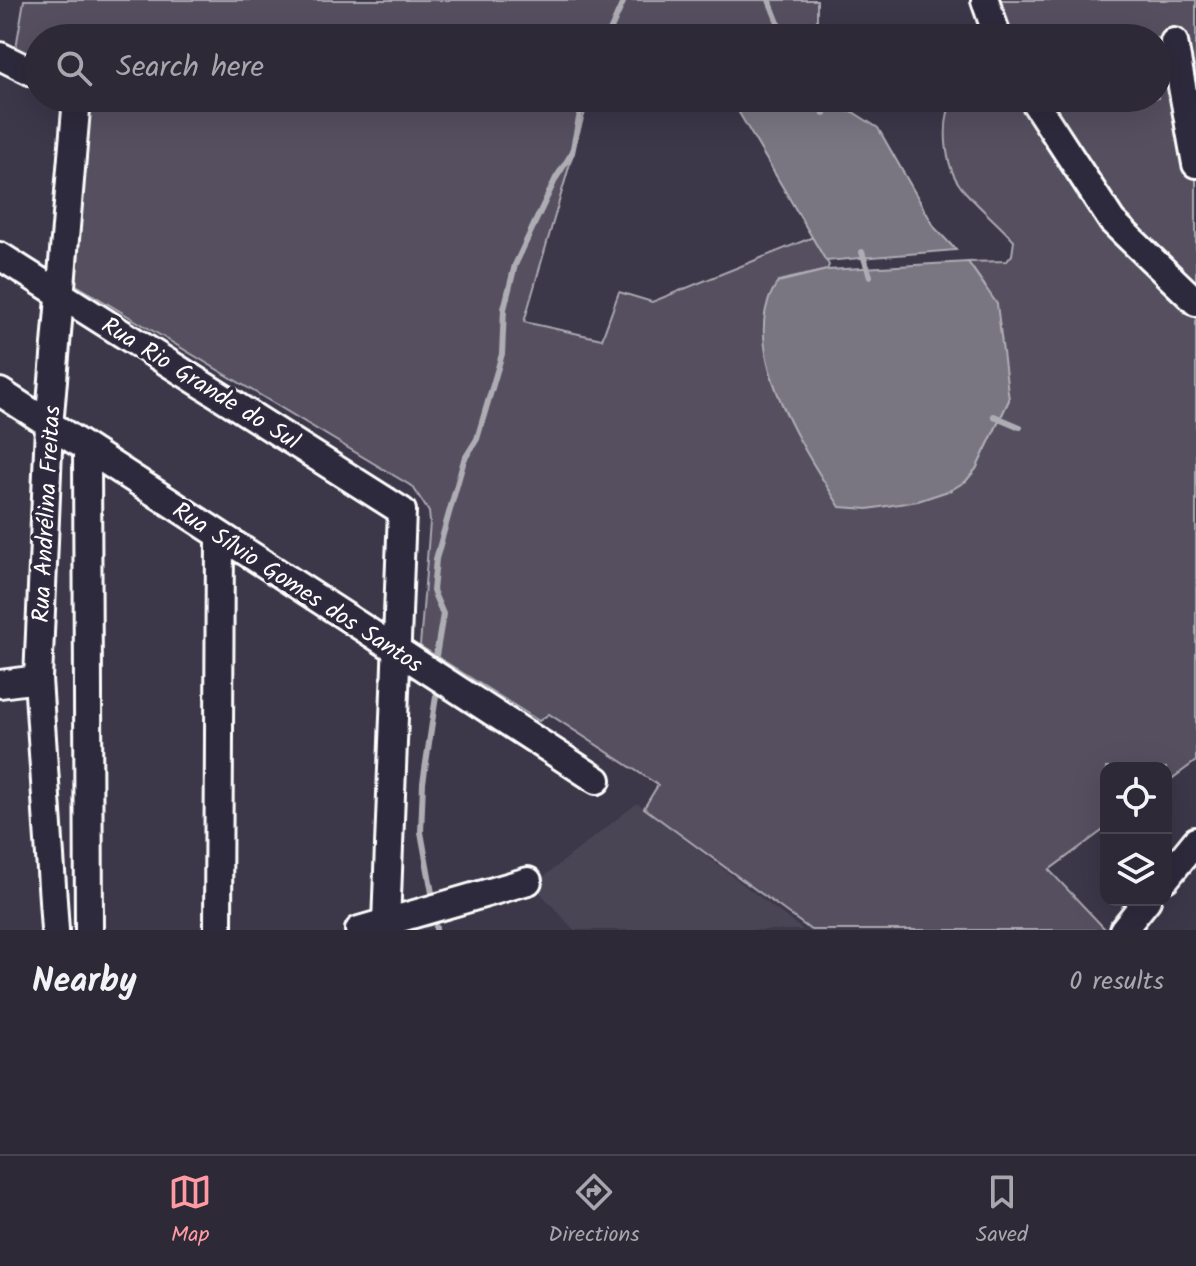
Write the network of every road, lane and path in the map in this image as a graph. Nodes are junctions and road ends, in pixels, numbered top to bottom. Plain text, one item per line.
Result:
1 (985, 0) edge
2 (993, 24) edge
3 (1174, 42) dead end
4 (0, 56) edge
5 (24, 68) edge
6 (76, 112) edge
7 (1041, 112) edge
8 (1196, 164) edge
9 (0, 256) edge
10 (61, 294) junction
11 (1196, 302) edge
12 (0, 392) edge
13 (49, 427) junction
14 (87, 452) junction
15 (220, 537) junction
16 (397, 651) junction
17 (38, 679) junction
18 (0, 684) edge
19 (597, 780) dead end
20 (1196, 841) edge
21 (1172, 871) edge
22 (528, 881) dead end
23 (1142, 906) edge
24 (389, 927) edge
25 (55, 930) edge
26 (89, 930) edge
27 (218, 930) edge
28 (359, 930) edge
29 (1123, 930) edge

1 - 2 street
3 - 8 street
4 - 5 street
6 - 10 street, Rua Andrélina Freitas
7 - 11 street
9 - 10 street, Rua Rio Grande do Sul
10 - 13 street, Rua Andrélina Freitas
10 - 16 street, Rua Rio Grande do Sul
12 - 13 street, Rua Sílvio Gomes dos Santos
13 - 14 street, Rua Sílvio Gomes dos Santos
13 - 17 street, Rua Andrélina Freitas
14 - 15 street, Rua Sílvio Gomes dos Santos
14 - 26 street, Rua Andrélina Freitas
15 - 16 street, Rua Sílvio Gomes dos Santos
15 - 27 street
16 - 19 street, Rua Sílvio Gomes dos Santos
16 - 24 street
17 - 18 street
17 - 25 street, Rua Andrélina Freitas
20 - 21 street
22 - 24 street
23 - 29 street
24 - 28 street

